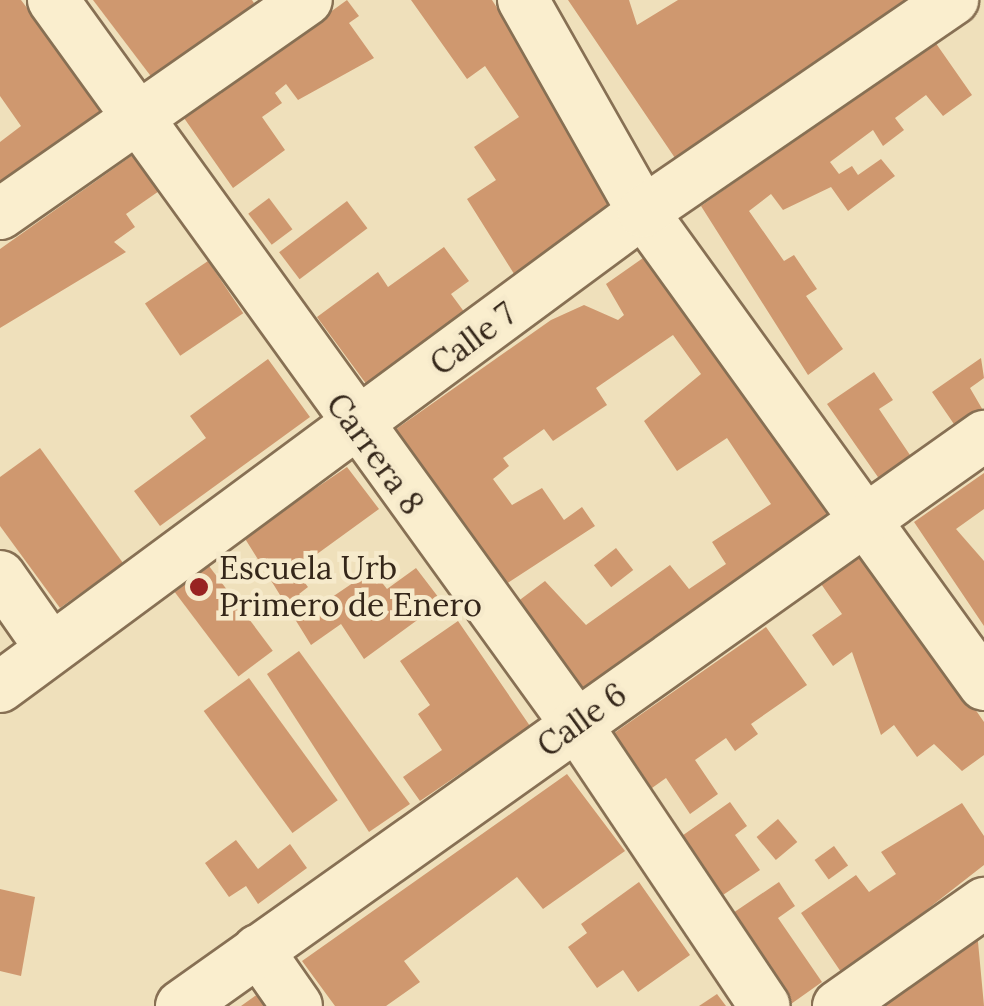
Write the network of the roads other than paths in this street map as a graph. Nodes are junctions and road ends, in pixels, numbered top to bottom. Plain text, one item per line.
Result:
1 (53, 0) edge
2 (307, 0) edge
3 (523, 0) edge
4 (953, 0) edge
5 (138, 116) junction
6 (643, 212) junction
7 (0, 214) edge
8 (354, 428) junction
9 (984, 436) edge
10 (860, 520) junction
11 (0, 576) edge
12 (49, 646) junction
13 (984, 686) edge
14 (0, 687) edge
15 (576, 724) junction
16 (984, 904) edge
17 (258, 950) junction
18 (181, 1006) edge
19 (296, 1006) edge
20 (765, 1006) edge
21 (838, 1006) edge

1 - 5 street, Carrera 8
2 - 5 street
3 - 6 street
4 - 6 street, Calle 7
5 - 7 street
5 - 8 street, Carrera 8
6 - 8 street, Calle 7
6 - 10 street
8 - 12 street, Calle 7
8 - 15 street, Carrera 8
9 - 10 street, Calle 6
10 - 13 street
10 - 15 street, Calle 6
11 - 12 street
12 - 14 street, Calle 7
15 - 17 street, Calle 6
15 - 20 street, Carrera 8
16 - 21 street
17 - 18 street, Calle 6
17 - 19 street

